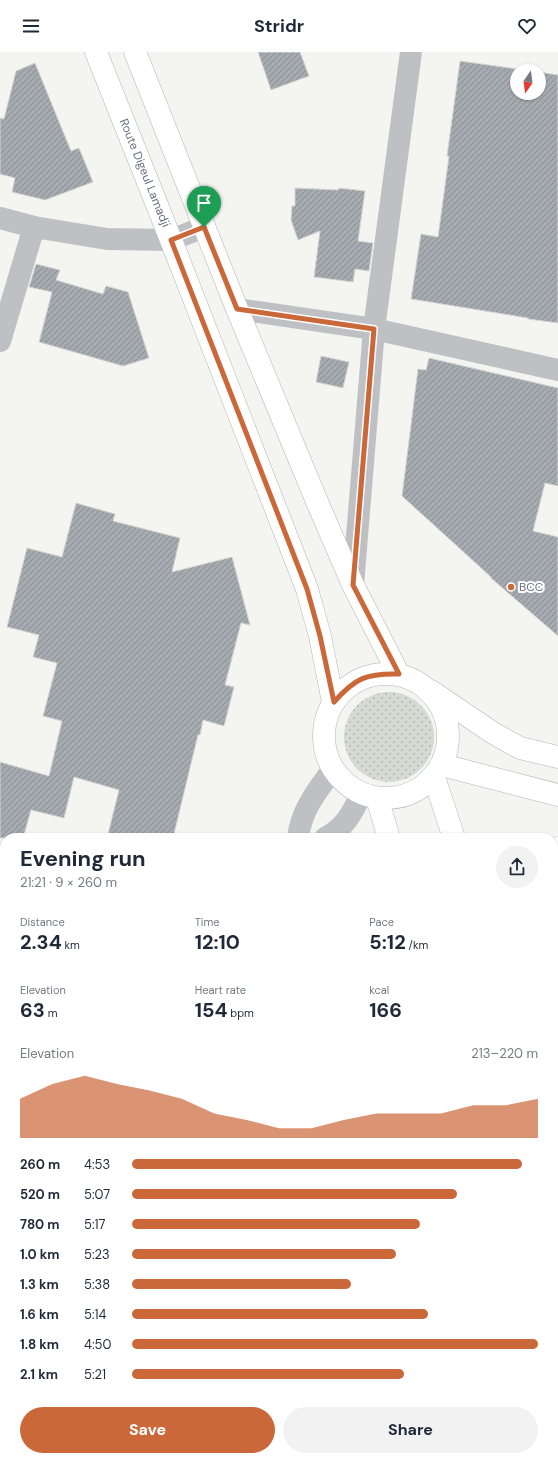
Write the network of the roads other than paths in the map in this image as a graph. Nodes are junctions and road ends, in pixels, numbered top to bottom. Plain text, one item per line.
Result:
1 (96, 52) edge
2 (135, 52) edge
3 (411, 52) edge
4 (0, 218) edge
5 (34, 226) junction
6 (204, 227) junction
7 (171, 240) junction
8 (237, 309) junction
9 (374, 329) junction
10 (0, 341) edge
11 (558, 370) edge
12 (353, 585) junction
13 (399, 674) junction
14 (430, 691) junction
15 (334, 702) junction
16 (558, 757) edge
17 (333, 769) junction
18 (438, 771) junction
19 (369, 796) junction
20 (558, 796) edge
21 (299, 833) edge
22 (335, 833) edge
23 (387, 833) edge
24 (453, 833) edge

1 - 7 main road, Route Digeul Lamadji
2 - 6 main road
3 - 9 street
4 - 5 street
5 - 7 street
5 - 10 street
6 - 7 street
6 - 8 main road
7 - 15 main road, Route Digeul Lamadji
8 - 9 street
8 - 12 main road
9 - 11 street
9 - 12 street
12 - 13 main road
13 - 14 main road
13 - 15 main road
14 - 16 main road
14 - 18 main road
15 - 17 main road
17 - 19 main road
17 - 21 street
18 - 19 main road
18 - 20 main road
18 - 24 main road
19 - 22 street
19 - 23 main road

